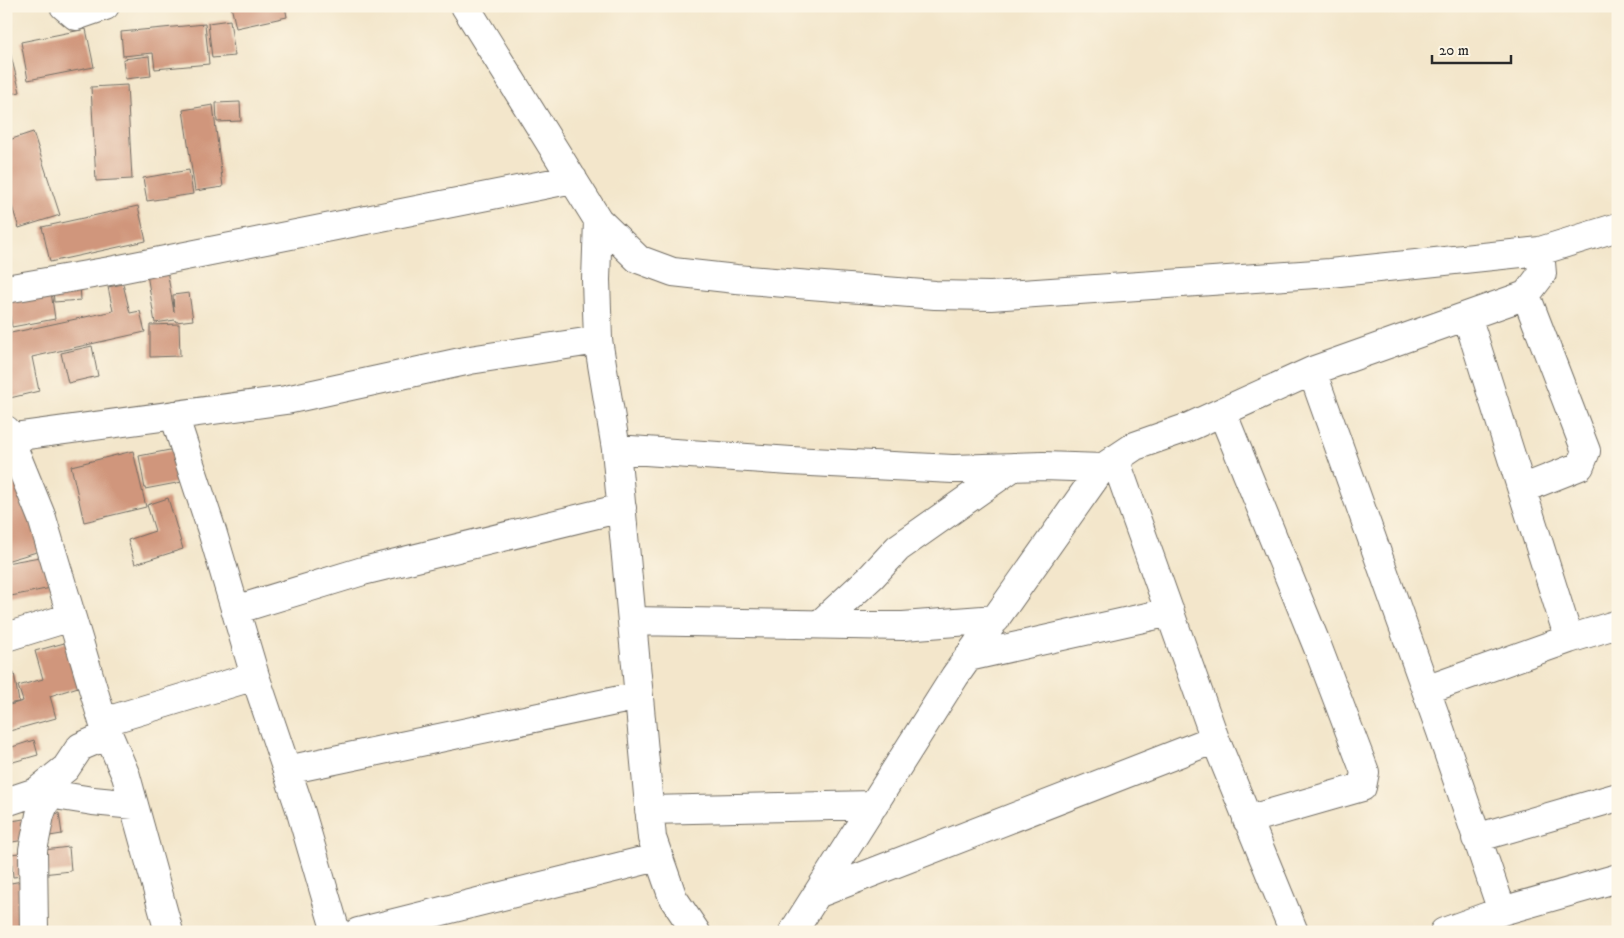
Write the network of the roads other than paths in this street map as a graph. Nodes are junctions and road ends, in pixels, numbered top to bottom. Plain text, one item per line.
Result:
1 (64, 6) edge
2 (105, 6) edge
3 (465, 6) edge
4 (573, 179) junction
5 (598, 220) junction
6 (1618, 226) edge
7 (1540, 251) junction
8 (6, 289) edge
9 (1526, 295) junction
10 (1467, 316) junction
11 (598, 340) junction
12 (1312, 371) junction
13 (1222, 412) junction
14 (174, 415) junction
15 (7, 435) edge
16 (616, 449) junction
17 (1109, 464) junction
18 (1013, 467) junction
19 (1522, 489) junction
20 (622, 508) junction
21 (235, 610) junction
22 (1170, 612) junction
23 (71, 618) junction
24 (996, 619) junction
25 (632, 621) junction
26 (820, 624) junction
27 (1618, 624) edge
28 (6, 637) edge
29 (1569, 639) junction
30 (968, 658) junction
31 (255, 676) junction
32 (1426, 690) junction
33 (639, 696) junction
34 (106, 728) junction
35 (1215, 739) junction
36 (286, 770) junction
37 (42, 793) junction
38 (1618, 797) edge
39 (6, 802) edge
40 (134, 805) junction
41 (874, 806) junction
42 (649, 810) junction
43 (1247, 820) junction
44 (1476, 838) junction
45 (658, 857) junction
46 (1618, 878) edge
47 (817, 894) junction
48 (1502, 911) junction
49 (34, 932) edge
50 (169, 932) edge
51 (336, 932) edge
52 (358, 932) edge
53 (696, 932) edge
54 (793, 932) edge
55 (1294, 932) edge
56 (1444, 932) edge

1 - 2 street
3 - 4 street
4 - 5 street
4 - 8 street
5 - 7 street
5 - 11 street
6 - 7 street
7 - 9 street
9 - 10 street
9 - 19 street
10 - 12 street
10 - 19 street
11 - 14 street
11 - 16 street
12 - 13 street
12 - 32 street
13 - 17 street
13 - 43 street
14 - 15 street
14 - 21 street
15 - 23 street
16 - 18 street
16 - 20 street
17 - 18 street
17 - 22 street
17 - 24 street
18 - 26 street
19 - 29 street
20 - 21 street
20 - 25 street
21 - 31 street
22 - 30 street
22 - 35 street
23 - 28 street
23 - 34 street
24 - 26 street
24 - 30 street
25 - 26 street
25 - 33 street
27 - 29 street
29 - 32 street
30 - 41 street
31 - 34 street
31 - 36 street
32 - 44 street
33 - 36 street
33 - 42 street
34 - 37 street
34 - 40 street
35 - 43 street
35 - 47 street
36 - 51 street
37 - 39 street
37 - 40 street
37 - 49 street
38 - 44 street
40 - 50 street
41 - 42 street
41 - 47 street
42 - 45 street
43 - 55 street
44 - 48 street
45 - 52 street
45 - 53 street
46 - 48 street
47 - 54 street
48 - 56 street

